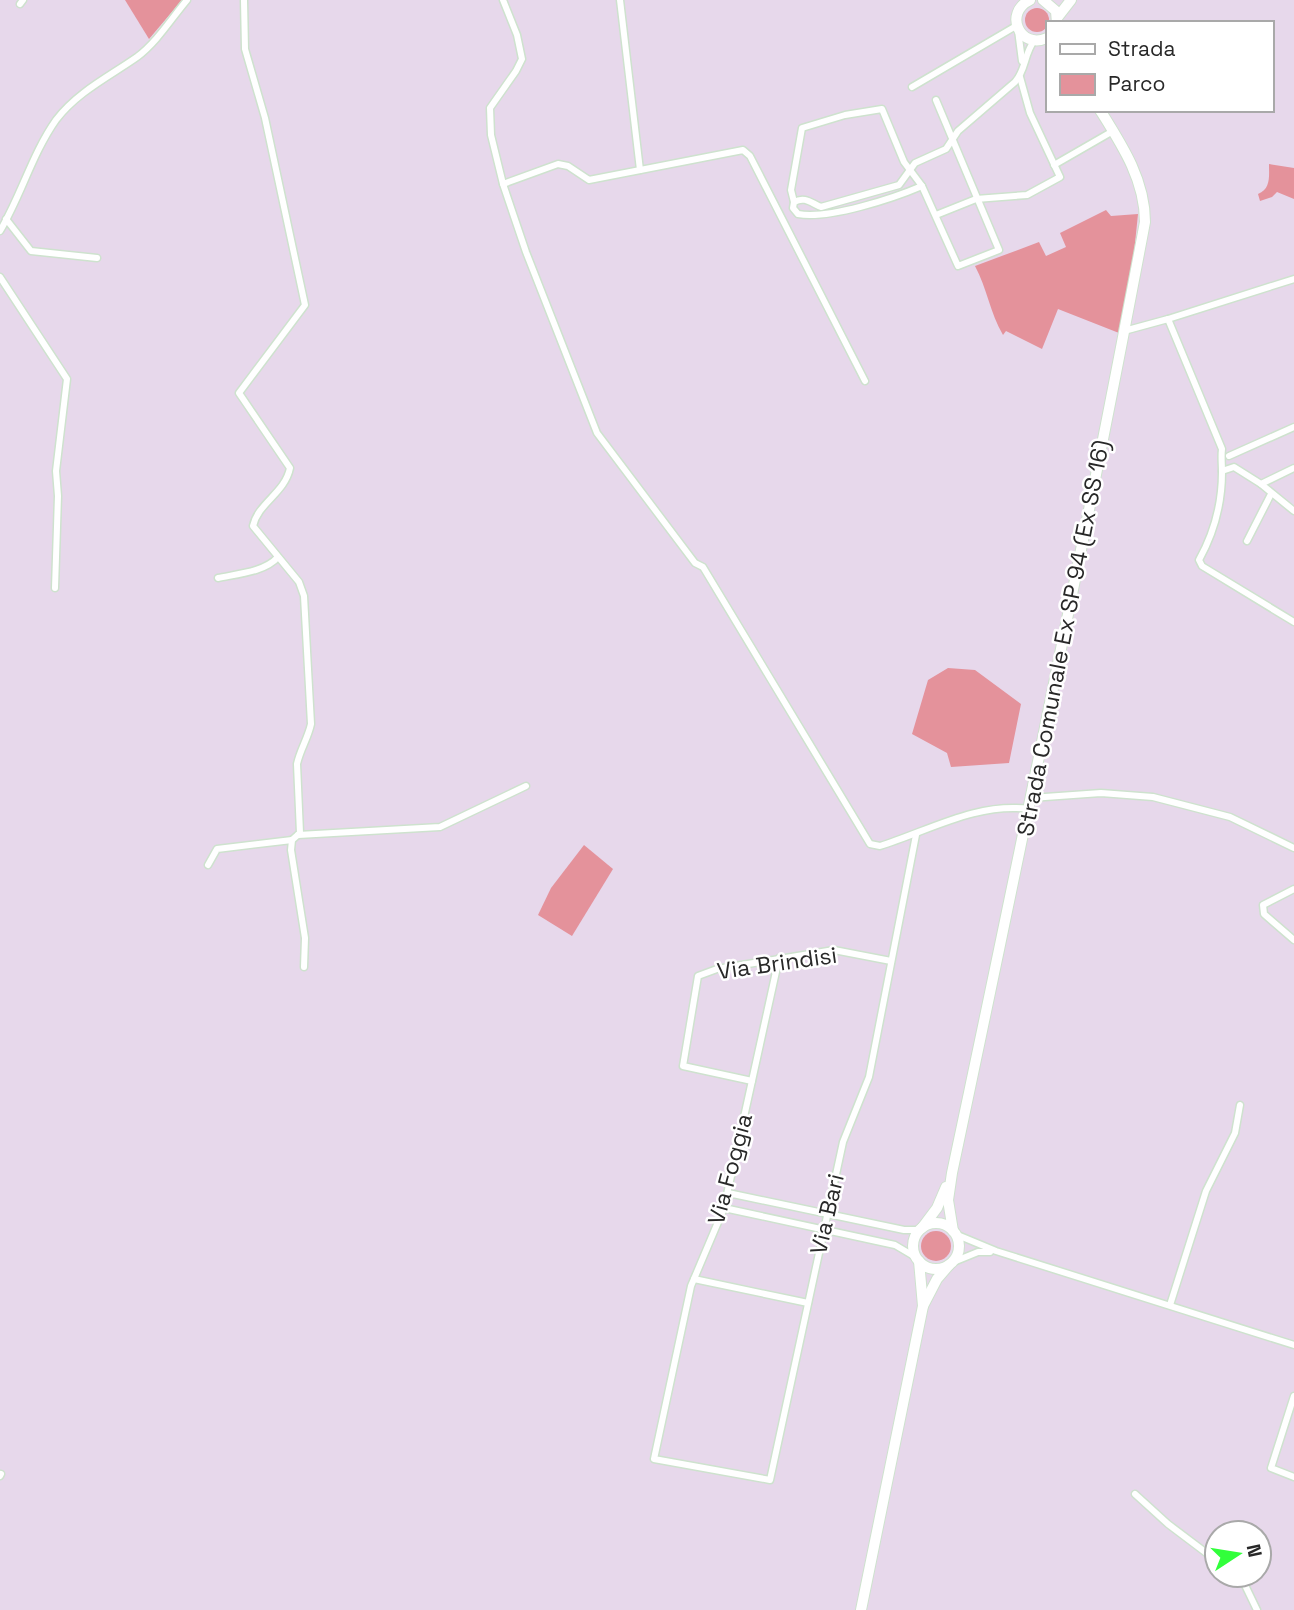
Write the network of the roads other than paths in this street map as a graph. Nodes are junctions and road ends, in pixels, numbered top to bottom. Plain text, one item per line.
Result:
1 (187, 0) edge
2 (244, 0) edge
3 (503, 0) edge
4 (620, 0) edge
5 (1030, 0) edge
6 (1047, 0) edge
7 (1071, 0) edge
8 (1018, 4) edge
9 (1057, 20) edge
10 (1017, 27) junction
11 (1043, 41) edge
12 (1023, 66) junction
13 (1020, 77) junction
14 (912, 87) dead end
15 (936, 100) dead end
16 (1101, 112) edge
17 (1113, 131) junction
18 (952, 142) junction
19 (1054, 164) junction
20 (640, 170) junction
21 (911, 170) junction
22 (503, 184) junction
23 (922, 186) junction
24 (976, 199) junction
25 (794, 202) junction
26 (936, 215) junction
27 (3, 224) edge
28 (97, 258) dead end
29 (0, 277) edge
30 (1294, 279) edge
31 (1168, 319) junction
32 (1124, 331) junction
33 (865, 381) dead end
34 (1294, 427) edge
35 (1222, 449) junction
36 (1229, 456) junction
37 (1234, 467) junction
38 (1294, 468) edge
39 (1222, 471) junction
40 (1261, 484) junction
41 (1272, 494) junction
42 (1294, 510) edge
43 (1247, 541) dead end
44 (278, 557) junction
45 (218, 578) dead end
46 (55, 588) dead end
47 (1294, 622) edge
48 (526, 786) dead end
49 (1030, 803) junction
50 (915, 835) junction
51 (295, 838) junction
52 (1294, 848) edge
53 (208, 864) dead end
54 (1294, 889) edge
55 (1294, 940) edge
56 (779, 958) junction
57 (891, 961) junction
58 (304, 967) dead end
59 (752, 1081) junction
60 (1240, 1105) dead end
61 (951, 1173) junction
62 (728, 1193) junction
63 (724, 1208) junction
64 (828, 1214) junction
65 (824, 1229) junction
66 (921, 1229) junction
67 (954, 1232) junction
68 (996, 1251) junction
69 (918, 1260) junction
70 (950, 1264) junction
71 (694, 1279) junction
72 (808, 1303) junction
73 (1170, 1305) junction
74 (923, 1306) junction
75 (1294, 1345) edge
76 (1294, 1396) edge
77 (654, 1459) joint
78 (1294, 1477) edge
79 (1135, 1493) dead end
80 (1203, 1550) edge
81 (1246, 1589) edge
82 (861, 1610) edge
83 (1257, 1610) edge

1 - 27 street
2 - 44 street
3 - 22 street
4 - 20 street
5 - 8 main road
6 - 9 main road
7 - 9 main road
8 - 10 main road
10 - 11 main road
10 - 12 street
10 - 14 street
11 - 12 street
12 - 13 street
13 - 18 street
13 - 19 street
15 - 18 street
16 - 17 main road, Strada Comunale Ex SP 94 (Ex SS 16)
17 - 19 street
17 - 32 main road, Strada Comunale Ex SP 94 (Ex SS 16)
18 - 21 street
18 - 24 street
19 - 24 street
20 - 22 street
20 - 33 street
21 - 23 street
21 - 25 street
21 - 25 street
22 - 50 street
23 - 25 street
23 - 26 street
24 - 26 street
24 - 26 street
27 - 28 street
29 - 46 street
30 - 31 street
31 - 32 street
31 - 35 street
32 - 49 main road, Strada Comunale Ex SP 94 (Ex SS 16)
34 - 36 street
35 - 36 street
35 - 39 street
36 - 37 street
37 - 39 street
37 - 40 street
38 - 40 street
39 - 47 street
40 - 41 street
41 - 42 street
41 - 43 street
44 - 45 street
44 - 51 street
48 - 51 street
49 - 50 street
49 - 52 street
49 - 61 main road, Strada Comunale Ex SP 94 (Ex SS 16)
50 - 57 street, Via Bari
51 - 53 street
51 - 58 street
54 - 55 street
56 - 57 street, Via Brindisi
56 - 59 street, Via Foggia
56 - 59 street, Via Brindisi
57 - 64 street, Via Bari
59 - 62 street, Via Foggia
60 - 73 street
61 - 66 main road, Strada Comunale Ex SP 94 (Ex SS 16)
61 - 67 main road, Strada Comunale Ex SP 94 (Ex SS 16)
62 - 63 street, Via Foggia
62 - 64 street
63 - 65 street
63 - 71 street, Via Foggia
64 - 65 street, Via Bari
64 - 66 street
65 - 69 street
65 - 72 street, Via Bari
66 - 67 main road
66 - 69 main road
67 - 68 street
67 - 70 main road
68 - 70 street
68 - 73 street
69 - 70 main road
69 - 74 main road
70 - 74 main road
71 - 72 street
71 - 77 street, Via Foggia
72 - 77 street, Via Bari
73 - 75 street
74 - 82 main road
76 - 78 street
79 - 80 street
81 - 83 street

